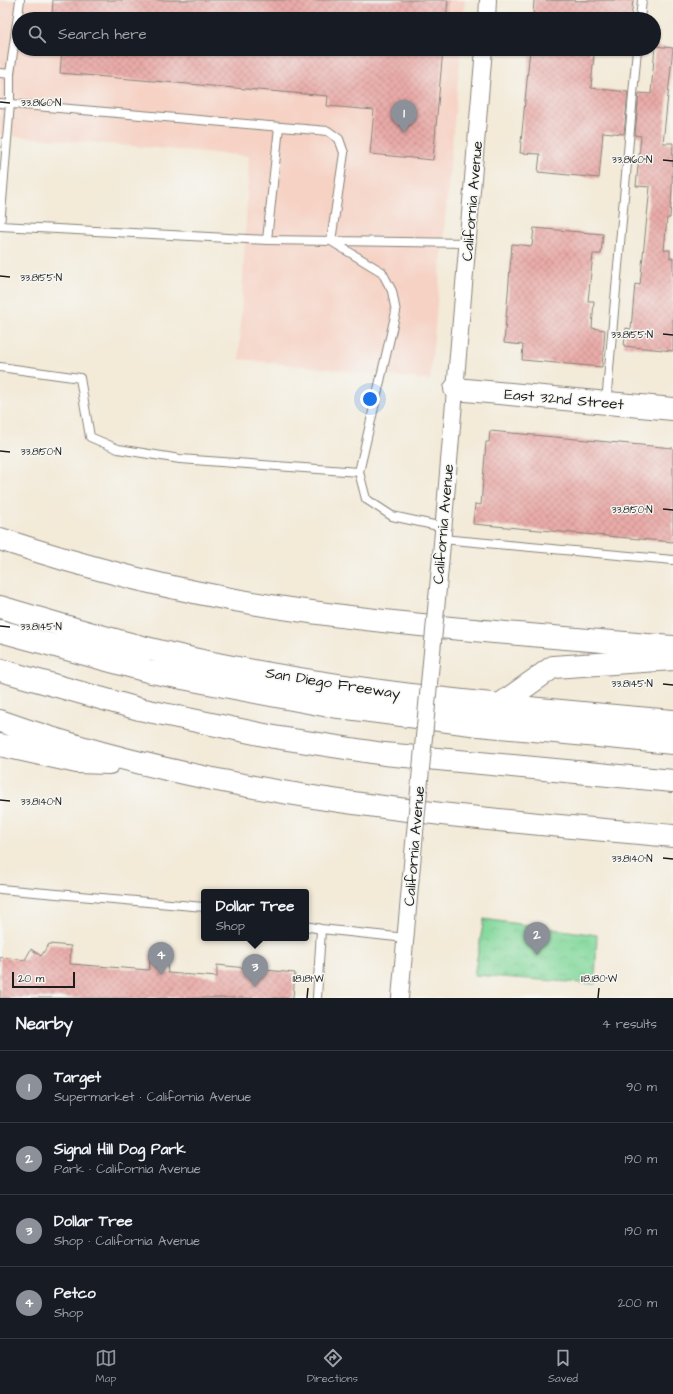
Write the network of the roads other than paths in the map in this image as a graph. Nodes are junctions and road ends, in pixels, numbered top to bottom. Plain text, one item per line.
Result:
1 (20, 0) edge
2 (488, 0) edge
3 (642, 0) edge
4 (18, 12) edge
5 (487, 12) edge
6 (641, 12) edge
7 (12, 56) edge
8 (483, 56) edge
9 (637, 56) edge
10 (0, 73) edge
11 (10, 74) junction
12 (0, 103) edge
13 (10, 103) junction
14 (279, 127) junction
15 (3, 160) edge
16 (0, 226) edge
17 (267, 240) junction
18 (331, 241) junction
19 (468, 242) junction
20 (0, 367) edge
21 (455, 389) junction
22 (606, 403) junction
23 (673, 409) edge
24 (359, 472) junction
25 (443, 533) junction
26 (0, 535) edge
27 (0, 539) edge
28 (22, 547) junction
29 (673, 560) edge
30 (0, 607) edge
31 (0, 631) edge
32 (673, 647) edge
33 (673, 659) edge
34 (0, 670) edge
35 (498, 706) junction
36 (0, 721) edge
37 (673, 721) edge
38 (673, 743) edge
39 (0, 745) edge
40 (142, 764) junction
41 (673, 781) edge
42 (673, 836) edge
43 (0, 889) edge
44 (201, 907) edge
45 (309, 927) edge
46 (321, 929) junction
47 (406, 938) junction
48 (318, 998) edge
49 (400, 998) edge

1 - 4 lane
2 - 5 street
3 - 6 lane
7 - 11 lane
8 - 19 street, California Avenue
9 - 22 lane
10 - 11 lane
11 - 13 lane
12 - 13 lane
13 - 14 lane
13 - 15 lane
14 - 17 lane
14 - 18 lane
15 - 16 lane
16 - 17 lane
17 - 18 lane
18 - 19 lane
18 - 24 lane
19 - 21 street, California Avenue
20 - 24 lane
21 - 22 main road, East 32nd Street
21 - 25 street, California Avenue
22 - 23 main road, East 32nd Street
24 - 25 lane
25 - 29 lane
25 - 47 street, California Avenue, bridge
26 - 28 main road
27 - 28 main road
28 - 32 main road
30 - 35 main road, San Diego Freeway
31 - 38 main road
33 - 35 main road
34 - 41 main road
35 - 37 main road, San Diego Freeway
36 - 40 main road
39 - 40 main road
40 - 42 main road
43 - 44 lane
45 - 46 lane
46 - 47 lane
46 - 48 lane
47 - 49 street, California Avenue

